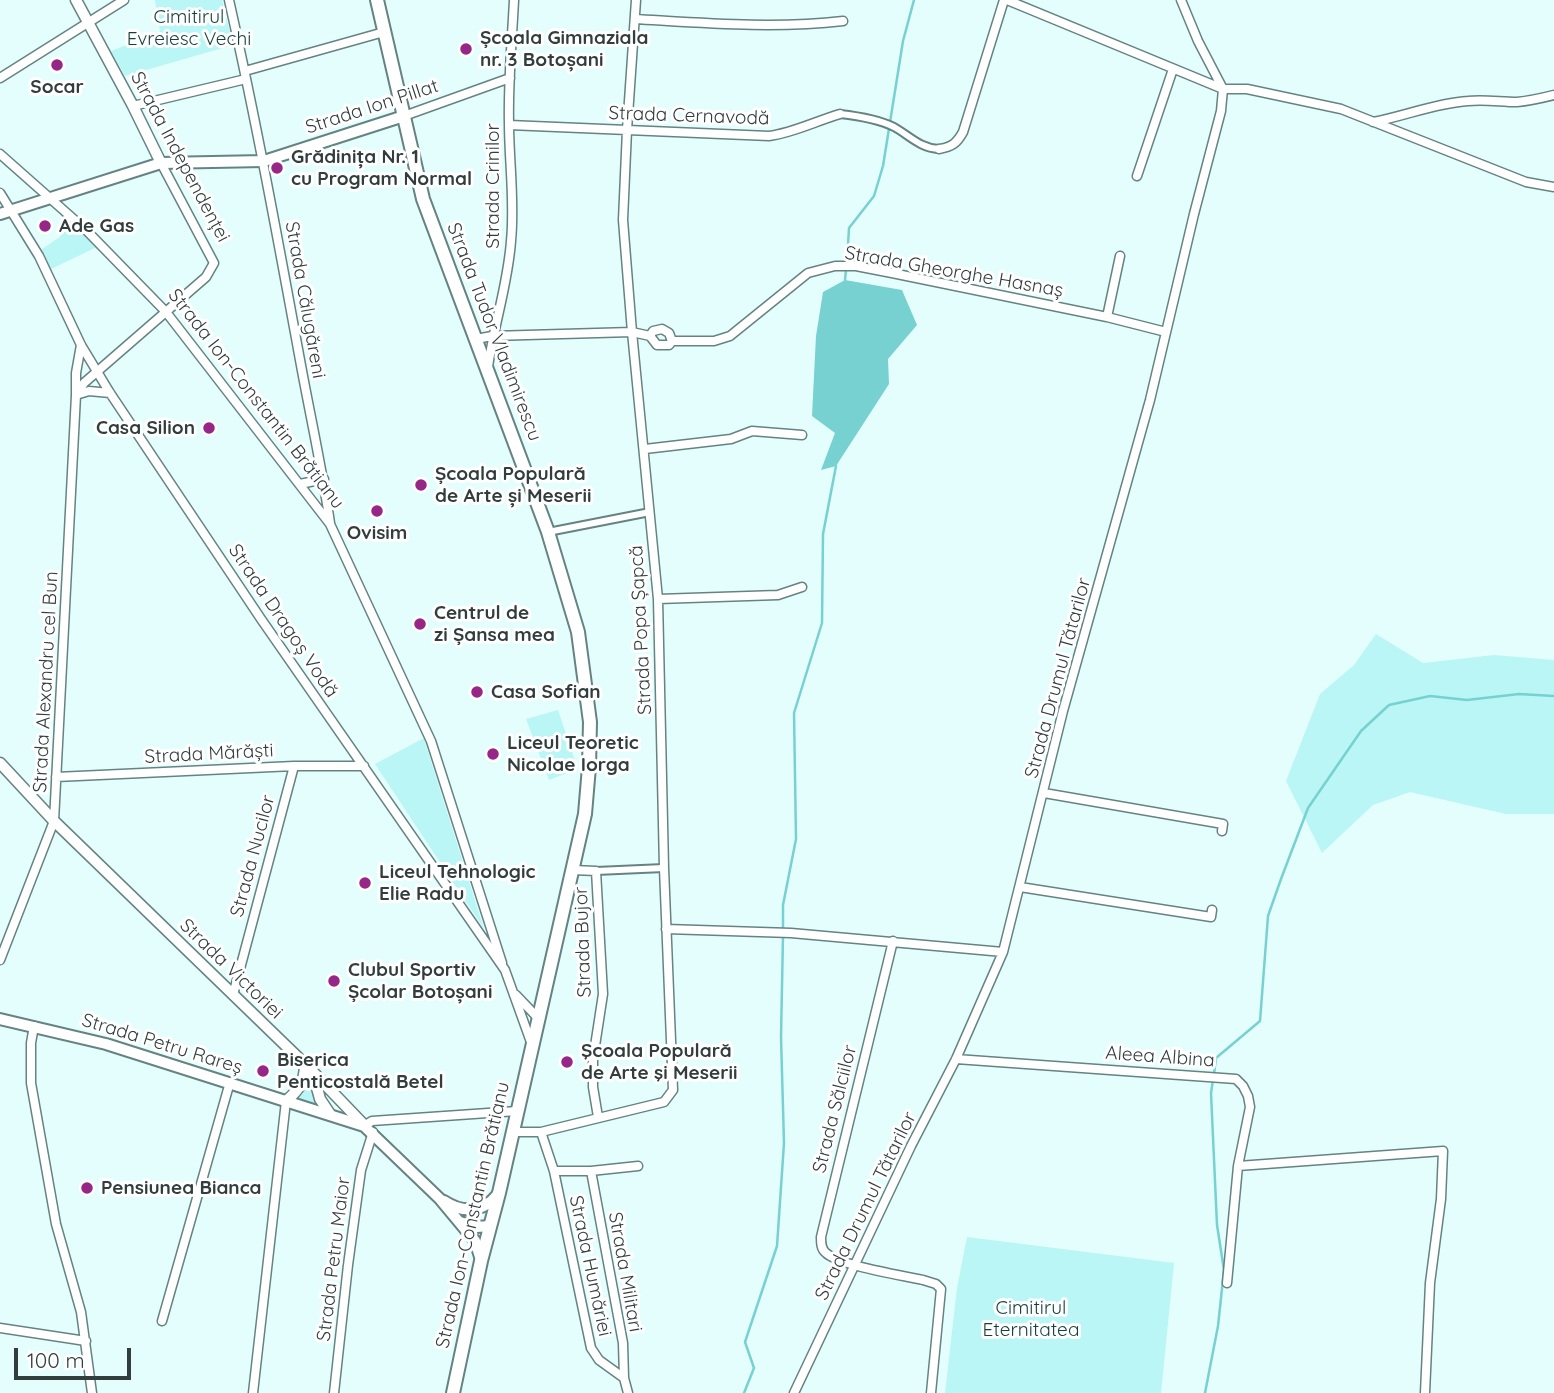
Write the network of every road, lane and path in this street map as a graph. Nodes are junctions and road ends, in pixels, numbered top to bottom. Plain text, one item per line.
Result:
1 (76, 0) edge
2 (124, 0) edge
3 (229, 0) edge
4 (377, 0) edge
5 (514, 0) edge
6 (636, 0) edge
7 (1005, 0) edge
8 (1181, 0) edge
9 (635, 19) junction
10 (842, 21) dead end
11 (88, 24) junction
12 (384, 32) junction
13 (1173, 69) junction
14 (245, 75) junction
15 (0, 78) edge
16 (510, 78) junction
17 (1223, 89) junction
18 (1554, 95) edge
19 (133, 106) junction
20 (840, 114) joint
21 (404, 116) junction
22 (1373, 122) junction
23 (509, 125) junction
24 (626, 130) junction
25 (939, 149) joint
26 (0, 154) edge
27 (264, 161) junction
28 (161, 163) junction
29 (1137, 176) dead end
30 (1554, 187) edge
31 (0, 193) edge
32 (51, 197) junction
33 (5, 212) edge
34 (1120, 256) dead end
35 (166, 312) junction
36 (1107, 317) junction
37 (632, 332) junction
38 (1166, 332) junction
39 (492, 336) junction
40 (650, 336) junction
41 (476, 338) junction
42 (672, 341) junction
43 (81, 345) junction
44 (488, 369) junction
45 (97, 372) junction
46 (110, 393) junction
47 (76, 395) junction
48 (802, 435) dead end
49 (645, 449) junction
50 (324, 479) junction
51 (300, 484) junction
52 (650, 512) junction
53 (330, 524) junction
54 (548, 532) junction
55 (802, 587) dead end
56 (658, 600) junction
57 (0, 763) edge
58 (294, 766) junction
59 (363, 766) junction
60 (56, 778) junction
61 (1044, 793) junction
62 (54, 821) junction
63 (1222, 831) dead end
64 (664, 868) junction
65 (573, 870) junction
66 (596, 871) junction
67 (1020, 887) junction
68 (1212, 910) dead end
69 (666, 929) junction
70 (893, 941) junction
71 (1003, 952) junction
72 (0, 960) edge
73 (505, 970) junction
74 (513, 992) junction
75 (233, 995) junction
76 (0, 1018) edge
77 (538, 1018) junction
78 (34, 1026) junction
79 (532, 1045) junction
80 (956, 1059) junction
81 (304, 1064) junction
82 (313, 1072) junction
83 (230, 1082) junction
84 (286, 1101) junction
85 (517, 1111) junction
86 (330, 1114) junction
87 (598, 1117) junction
88 (368, 1129) junction
89 (513, 1132) junction
90 (541, 1132) junction
91 (638, 1166) dead end
92 (1238, 1166) junction
93 (554, 1171) junction
94 (591, 1171) junction
95 (499, 1193) junction
96 (440, 1199) junction
97 (470, 1210) junction
98 (460, 1222) junction
99 (489, 1226) junction
100 (481, 1261) junction
101 (856, 1265) junction
102 (1227, 1283) dead end
103 (162, 1321) dead end
104 (0, 1328) edge
105 (86, 1341) junction
106 (624, 1378) junction
107 (92, 1393) edge
108 (253, 1393) edge
109 (334, 1393) edge
110 (453, 1393) edge
111 (628, 1393) edge
112 (794, 1393) edge
113 (931, 1393) edge
114 (1425, 1393) edge

1 - 11 street, Strada Independenței
2 - 11 street
3 - 14 street, Strada Călugăreni
4 - 12 main road, Strada Tudor Vladimirescu
5 - 16 street, Strada Crinilor
6 - 9 street, Strada Popa Șapcă
7 - 13 street
7 - 25 street, Strada Cernavodă
8 - 17 street
9 - 10 street
9 - 24 street, Strada Popa Șapcă
11 - 15 street
11 - 19 street, Strada Independenței
12 - 14 street
12 - 21 main road, Strada Tudor Vladimirescu
13 - 17 street
13 - 29 street
14 - 19 street
14 - 27 street, Strada Călugăreni
16 - 21 street, Strada Ion Pillat
16 - 23 street, Strada Crinilor
17 - 22 street
17 - 38 street, Strada Drumul Tătarilor
18 - 22 street
19 - 28 street, Strada Independenței
20 - 24 street, Strada Cernavodă
20 - 25 street, Strada Cernavodă
21 - 27 main road, Strada Ion Pillat
21 - 41 main road, Strada Tudor Vladimirescu
22 - 30 street
23 - 24 street, Strada Cernavodă
23 - 39 street, Strada Crinilor
24 - 37 street, Strada Popa Șapcă
26 - 32 street, Strada Ion-Constantin Brătianu
27 - 28 main road, Strada Ion Pillat
27 - 50 street, Strada Călugăreni
28 - 32 main road, Strada Ion Pillat
28 - 35 street, Strada Independenței
31 - 33 street, Strada Dragoș Vodă
32 - 33 main road, Strada Ion Pillat
32 - 35 street, Strada Ion-Constantin Brătianu
33 - 43 street, Strada Dragoș Vodă
34 - 36 street
35 - 45 street, Strada Independenței
35 - 51 street, Strada Ion-Constantin Brătianu
36 - 38 street, Strada Gheorghe Hasnaș
36 - 42 street, Strada Gheorghe Hasnaș
37 - 39 street, Strada Gheorghe Hasnaș
37 - 40 street, Strada Gheorghe Hasnaș
37 - 49 street, Strada Popa Șapcă
38 - 61 street, Strada Drumul Tătarilor
39 - 41 street, Strada Gheorghe Hasnaș
39 - 44 street, Strada Crinilor
40 - 42 street
40 - 42 street, Strada Gheorghe Hasnaș
41 - 44 main road, Strada Tudor Vladimirescu
43 - 45 street, Strada Dragoș Vodă
43 - 47 street, Strada Alexandru cel Bun
44 - 54 main road, Strada Tudor Vladimirescu
45 - 46 street, Strada Dragoș Vodă
45 - 47 street
46 - 47 street
46 - 59 street, Strada Dragoș Vodă
47 - 60 street, Strada Alexandru cel Bun
48 - 49 street
49 - 52 street, Strada Popa Șapcă
50 - 51 street
50 - 53 street, Strada Călugăreni
51 - 53 street, Strada Ion-Constantin Brătianu
52 - 54 street
52 - 56 street, Strada Popa Șapcă
53 - 73 street, Strada Ion-Constantin Brătianu
54 - 65 main road, Strada Tudor Vladimirescu
55 - 56 street
56 - 64 street, Strada Popa Șapcă
57 - 62 street, Strada Victoriei
58 - 59 street, Strada Mărăști
58 - 60 street, Strada Mărăști
58 - 75 street, Strada Nucilor
59 - 73 street, Strada Dragoș Vodă
60 - 62 street, Strada Alexandru cel Bun
61 - 63 street
61 - 67 street, Strada Drumul Tătarilor
62 - 72 street, Strada Alexandru cel Bun
62 - 75 street, Strada Victoriei
64 - 66 street
64 - 69 street, Strada Popa Șapcă
65 - 66 street, Strada Bujor
65 - 77 main road, Strada Tudor Vladimirescu
66 - 87 street, Strada Bujor
67 - 68 street
67 - 71 street, Strada Drumul Tătarilor
69 - 70 street
69 - 87 street, Strada Popa Șapcă
70 - 71 street
70 - 101 street, Strada Sălciilor
71 - 80 street, Strada Drumul Tătarilor
73 - 74 street, Strada Dragoș Vodă
74 - 77 street
74 - 79 street, Strada Dragoș Vodă
75 - 81 street, Strada Victoriei
76 - 78 main road, Strada Petru Rareș
77 - 79 main road, Strada Tudor Vladimirescu
78 - 83 main road, Strada Petru Rareș
78 - 105 street
79 - 85 main road, Strada Ion-Constantin Brătianu
80 - 92 street, Aleea Albina
80 - 101 street, Strada Drumul Tătarilor
81 - 82 street, Strada Victoriei
81 - 84 street
82 - 86 street
82 - 88 street, Strada Victoriei
83 - 84 main road, Strada Petru Rareș
83 - 103 street
84 - 86 main road, Strada Petru Rareș
84 - 108 street
85 - 88 street
85 - 89 main road, Strada Ion-Constantin Brătianu
86 - 88 main road, Strada Petru Rareș
87 - 90 street, Strada Popa Șapcă
88 - 96 main road, Strada Victoriei
88 - 109 street, Strada Petru Maior
89 - 90 street, Strada Popa Șapcă
89 - 95 main road, Strada Ion-Constantin Brătianu
90 - 93 street, Strada Humăriei
91 - 94 street
92 - 102 street, Aleea Albina
92 - 114 street
93 - 94 street
93 - 106 street, Strada Humăriei
94 - 106 street, Strada Militari
95 - 97 main road
95 - 99 main road, Strada Ion-Constantin Brătianu
96 - 97 main road, Strada Victoriei
96 - 98 main road, Strada Victoriei
97 - 99 main road, Strada Victoriei
98 - 99 main road
98 - 100 main road, Strada Victoriei
99 - 100 main road, Strada Ion-Constantin Brătianu
100 - 110 main road, Strada Ion-Constantin Brătianu
101 - 112 street, Strada Drumul Tătarilor
101 - 113 street
104 - 105 street
105 - 107 street
106 - 111 street

